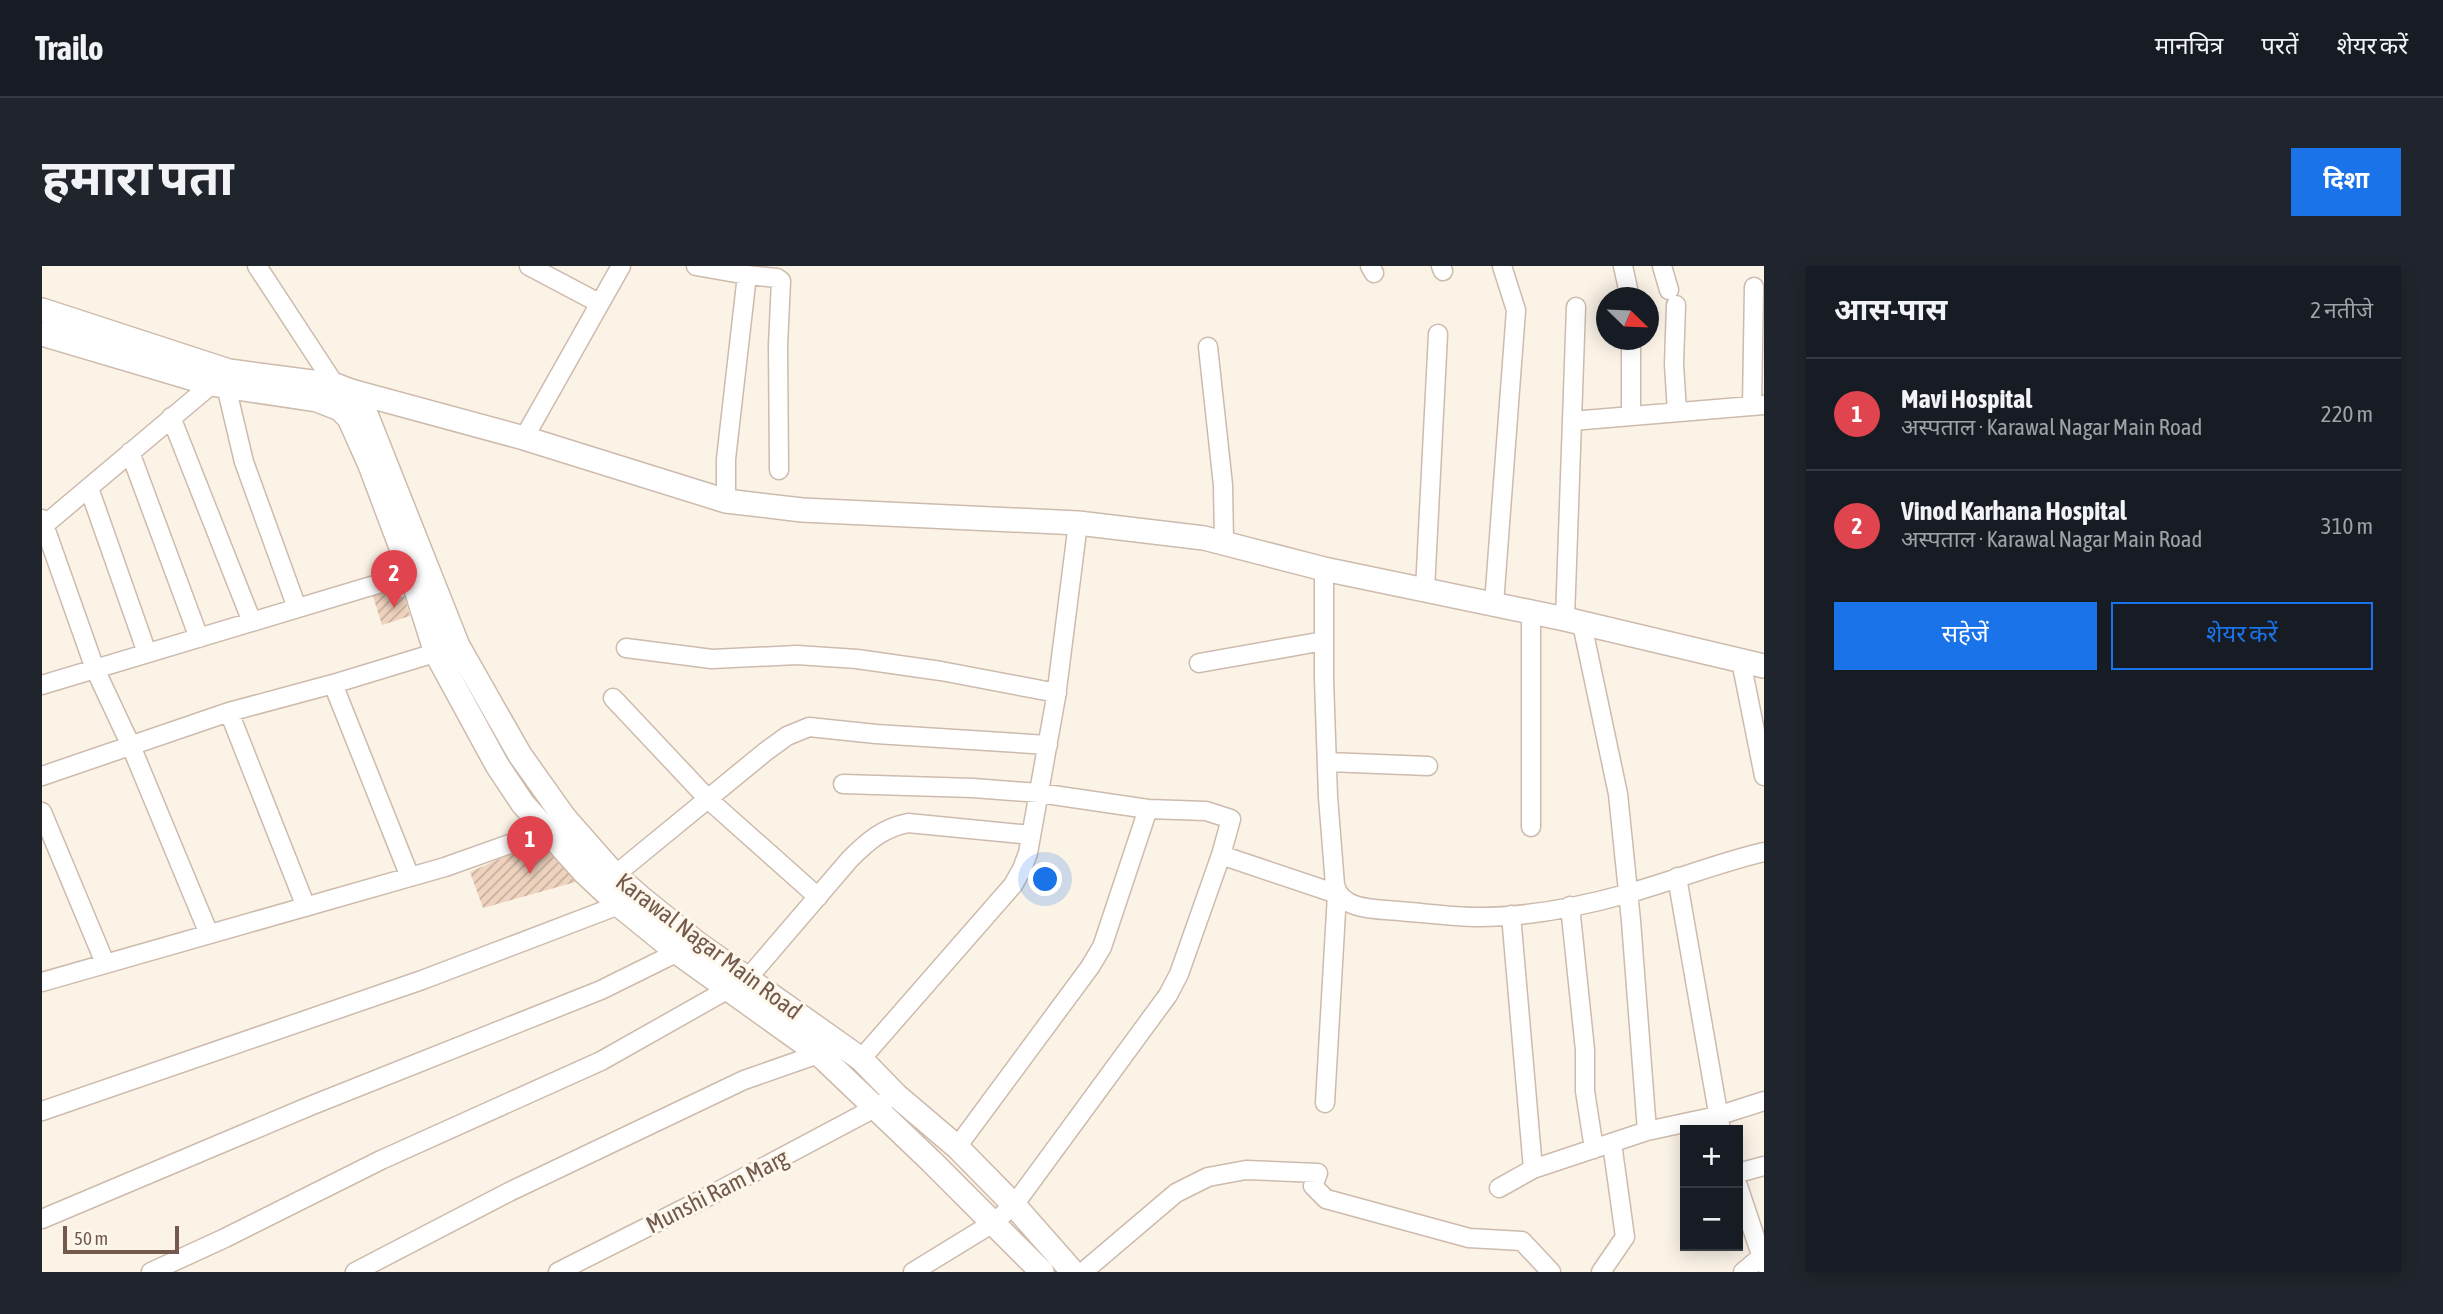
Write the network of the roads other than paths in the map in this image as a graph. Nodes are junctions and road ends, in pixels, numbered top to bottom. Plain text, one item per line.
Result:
1 (257, 266) edge
2 (528, 266) edge
3 (621, 266) edge
4 (696, 266) edge
5 (1502, 266) edge
6 (1661, 266) edge
7 (747, 275) junction
8 (1754, 287) dead end
9 (599, 303) junction
10 (1576, 307) dead end
11 (42, 310) edge
12 (42, 334) edge
13 (1438, 334) dead end
14 (1208, 347) dead end
15 (1631, 350) edge
16 (222, 380) junction
17 (339, 397) junction
18 (1758, 405) edge
19 (1677, 412) junction
20 (1631, 416) junction
21 (171, 417) junction
22 (1572, 421) junction
23 (524, 438) junction
24 (130, 452) junction
25 (779, 470) dead end
26 (89, 488) junction
27 (726, 501) junction
28 (1077, 523) junction
29 (43, 524) edge
30 (1224, 542) junction
31 (1324, 569) junction
32 (411, 574) junction
33 (1425, 590) junction
34 (1494, 604) junction
35 (298, 608) junction
36 (1531, 612) junction
37 (1573, 621) junction
38 (252, 622) junction
39 (199, 638) junction
40 (1324, 641) junction
41 (626, 648) dead end
42 (447, 649) junction
43 (147, 653) junction
44 (1741, 661) junction
45 (1199, 663) dead end
46 (1764, 666) edge
47 (95, 668) junction
48 (333, 684) junction
49 (42, 685) edge
50 (1057, 693) junction
51 (613, 698) dead end
52 (229, 712) junction
53 (131, 746) junction
54 (1048, 746) junction
55 (1328, 762) junction
56 (1428, 766) dead end
57 (1764, 775) edge
58 (42, 776) edge
59 (843, 784) dead end
60 (1039, 793) junction
61 (709, 800) junction
62 (1148, 809) junction
63 (42, 812) edge
64 (554, 822) junction
65 (1531, 827) dead end
66 (1031, 835) junction
67 (1764, 852) edge
68 (1221, 855) junction
69 (615, 876) junction
70 (410, 877) junction
71 (1677, 877) junction
72 (1337, 894) junction
73 (1627, 894) junction
74 (818, 897) junction
75 (627, 898) junction
76 (1570, 906) junction
77 (306, 907) junction
78 (1511, 915) junction
79 (209, 934) junction
80 (688, 948) junction
81 (106, 963) junction
82 (42, 982) edge
83 (739, 983) junction
84 (852, 1053) junction
85 (819, 1054) junction
86 (897, 1096) junction
87 (1764, 1101) edge
88 (1325, 1103) dead end
89 (874, 1108) junction
90 (42, 1111) edge
91 (1719, 1123) edge
92 (1647, 1131) junction
93 (1612, 1143) junction
94 (957, 1147) junction
95 (1594, 1149) junction
96 (1764, 1166) edge
97 (1533, 1169) junction
98 (1743, 1172) edge
99 (1499, 1188) dead end
100 (1739, 1188) edge
101 (1014, 1205) junction
102 (42, 1219) edge
103 (993, 1223) junction
104 (1763, 1261) edge
105 (151, 1272) edge
106 (355, 1272) edge
107 (558, 1272) edge
108 (914, 1272) edge
109 (1042, 1272) edge
110 (1073, 1272) edge
111 (1083, 1272) edge
112 (1552, 1272) edge
113 (1601, 1272) edge
114 (1743, 1272) edge

1 - 17 street
2 - 9 street
3 - 9 street
4 - 7 street
5 - 34 street
6 - 19 street
7 - 25 street
7 - 27 street
8 - 18 street
9 - 23 street
10 - 22 street
11 - 16 street
12 - 16 street
13 - 33 street
14 - 30 street
15 - 20 street
16 - 17 street
16 - 21 street
16 - 35 street
17 - 23 street
17 - 32 street, Karawal Nagar Main Road
17 - 42 street, Karawal Nagar Main Road
18 - 19 street
19 - 20 street
20 - 22 street
21 - 24 street
21 - 38 street
22 - 37 street
23 - 27 street
24 - 26 street
24 - 39 street
26 - 29 street
26 - 43 street
27 - 28 street
28 - 30 street
28 - 50 street
29 - 47 street
30 - 31 street
31 - 33 street
31 - 40 street
32 - 35 street
32 - 42 street, Karawal Nagar Main Road
33 - 34 street
34 - 36 street
35 - 38 street
36 - 37 street
36 - 65 street
37 - 44 street
37 - 73 street
38 - 39 street
39 - 43 street
40 - 45 street
40 - 55 street
41 - 50 street
42 - 48 street
42 - 64 street, Karawal Nagar Main Road
43 - 47 street
44 - 46 street
44 - 57 street
47 - 49 street
47 - 53 street
48 - 52 street
48 - 70 street
50 - 54 street
51 - 61 street
52 - 53 street
52 - 77 street
53 - 58 street
53 - 79 street
54 - 60 street
54 - 61 street
55 - 56 street
55 - 72 street
59 - 60 street
60 - 62 street
60 - 66 street
61 - 69 street
61 - 74 street
62 - 68 street
62 - 94 street
63 - 81 street
64 - 69 street, Karawal Nagar Main Road
64 - 70 street
64 - 75 street, Karawal Nagar Main Road
66 - 74 street
66 - 84 street
67 - 71 street
68 - 72 street
68 - 101 street
69 - 75 street, Karawal Nagar Main Road
70 - 77 street
71 - 73 street
71 - 91 street
72 - 78 street
72 - 88 street
73 - 76 street
73 - 92 street
74 - 83 street
75 - 80 street, Karawal Nagar Main Road
75 - 90 street
76 - 78 street
76 - 95 street
77 - 79 street
78 - 97 street
79 - 81 street
80 - 83 street, Karawal Nagar Main Road
80 - 102 street
81 - 82 street
83 - 84 street, Karawal Nagar Main Road
83 - 85 street, Karawal Nagar Main Road
83 - 105 street
84 - 85 street
84 - 86 street, Karawal Nagar Main Road
85 - 89 street, Karawal Nagar Main Road
85 - 106 street
86 - 89 street, Munshi Ram Marg
86 - 94 street, Karawal Nagar Main Road
87 - 91 street
89 - 103 street, Karawal Nagar Main Road
89 - 107 street, Munshi Ram Marg
91 - 92 street
92 - 93 street
93 - 95 street
93 - 113 street
94 - 101 street, Karawal Nagar Main Road
95 - 97 street
96 - 98 street
97 - 99 street
100 - 104 street
101 - 103 street
101 - 110 street, Karawal Nagar Main Road
103 - 108 street
103 - 109 street, Karawal Nagar Main Road
104 - 114 street
111 - 112 street

